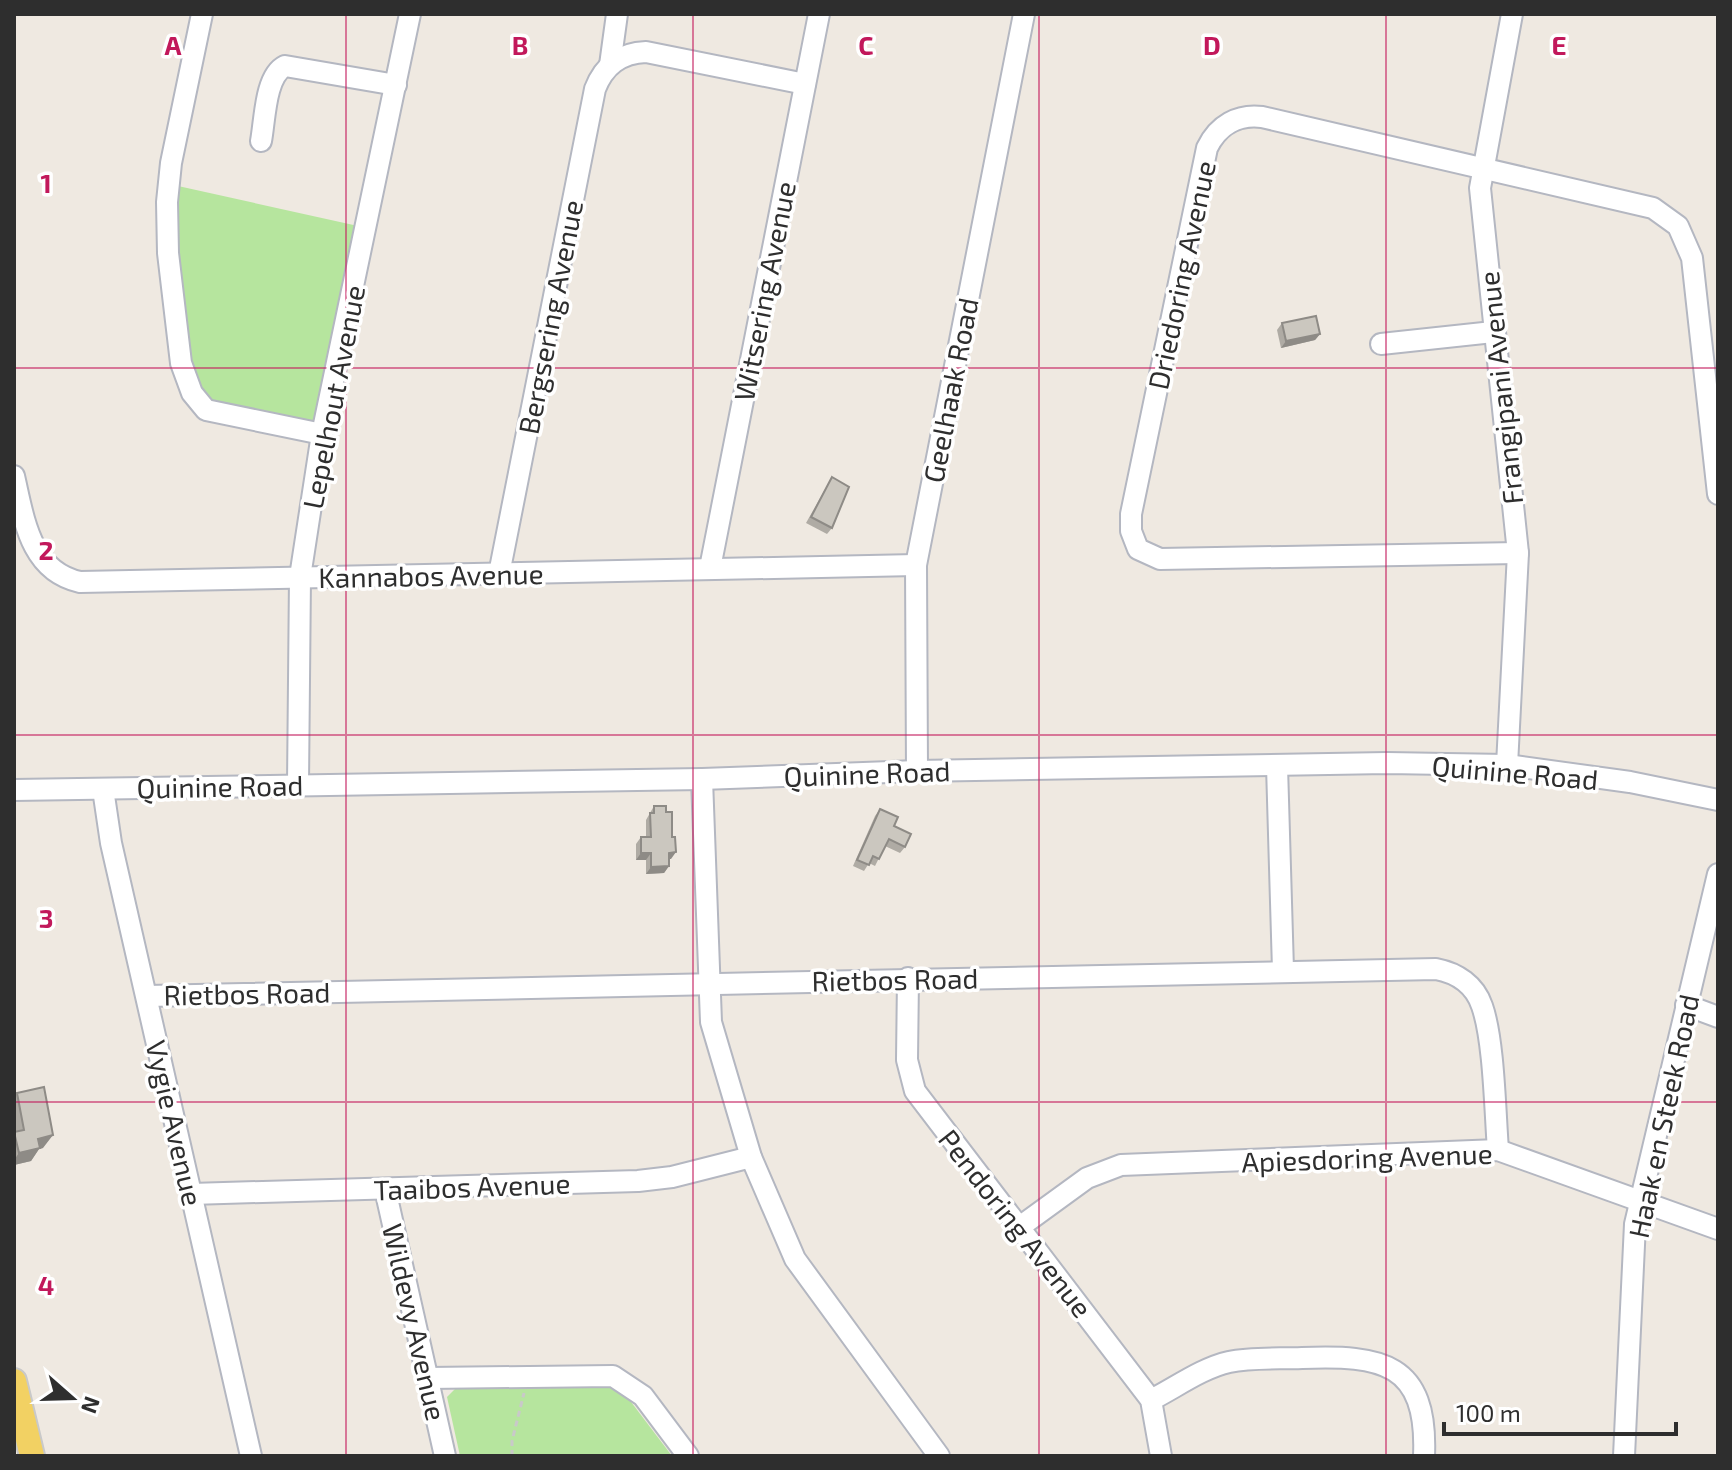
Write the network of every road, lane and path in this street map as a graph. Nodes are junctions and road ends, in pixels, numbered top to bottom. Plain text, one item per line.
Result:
1 (202, 14) edge
2 (410, 14) edge
3 (617, 14) edge
4 (819, 14) edge
5 (1024, 14) edge
6 (1512, 14) edge
7 (610, 65) junction
8 (805, 84) junction
9 (396, 85) junction
10 (261, 141) dead end
11 (1481, 166) junction
12 (1493, 332) junction
13 (1381, 344) dead end
14 (322, 434) junction
15 (14, 476) edge
16 (1718, 494) edge
17 (1518, 553) junction
18 (916, 565) junction
19 (710, 568) junction
20 (499, 574) junction
21 (300, 577) junction
22 (1507, 765) junction
23 (1277, 766) junction
24 (917, 771) junction
25 (702, 779) junction
26 (298, 784) junction
27 (103, 789) junction
28 (14, 790) edge
29 (1718, 800) edge
30 (1718, 874) edge
31 (1283, 970) junction
32 (908, 978) junction
33 (708, 982) junction
34 (147, 996) junction
35 (1686, 1005) junction
36 (1718, 1017) edge
37 (1498, 1150) junction
38 (751, 1157) junction
39 (385, 1189) junction
40 (191, 1194) junction
41 (1639, 1199) junction
42 (1021, 1226) junction
43 (1718, 1229) edge
44 (529, 1376) junction
45 (428, 1378) junction
46 (14, 1381) edge
47 (1151, 1400) junction
48 (32, 1456) edge
49 (251, 1456) edge
50 (445, 1456) edge
51 (512, 1456) edge
52 (688, 1456) edge
53 (939, 1456) edge
54 (1161, 1456) edge
55 (1424, 1456) edge
56 (1624, 1456) edge

1 - 14 street
2 - 9 street, Lepelhout Avenue
3 - 7 street, Bergsering Avenue
4 - 8 street, Witsering Avenue
5 - 18 street, Geelhaak Road
6 - 11 street, Frangipani Avenue
7 - 8 street
7 - 20 street, Bergsering Avenue
8 - 19 street, Witsering Avenue
9 - 10 street
9 - 14 street, Lepelhout Avenue
11 - 12 street, Frangipani Avenue
11 - 16 street, Driedoring Avenue
11 - 17 street, Driedoring Avenue
12 - 13 street
12 - 17 street, Frangipani Avenue
14 - 21 street, Lepelhout Avenue
15 - 21 street, Kannabos Avenue
17 - 22 street, Frangipani Avenue
18 - 19 street, Kannabos Avenue
18 - 24 street, Geelhaak Road
19 - 20 street, Kannabos Avenue
20 - 21 street, Kannabos Avenue
21 - 26 street, Lepelhout Avenue
22 - 23 street, Quinine Road
22 - 29 street, Quinine Road
23 - 24 street, Quinine Road
23 - 31 street
24 - 25 street, Quinine Road
25 - 26 street, Quinine Road
25 - 33 street
26 - 27 street, Quinine Road
27 - 28 street, Quinine Road
27 - 34 street, Vygie Avenue
30 - 35 street, Haak en Steek Road
31 - 32 street, Rietbos Road
31 - 37 street, Rietbos Road
32 - 33 street, Rietbos Road
32 - 42 street, Pendoring Avenue
33 - 34 street, Rietbos Road
33 - 38 street
34 - 40 street, Vygie Avenue
35 - 36 street
35 - 41 street, Haak en Steek Road
37 - 41 street, Apiesdoring Avenue
37 - 42 street, Apiesdoring Avenue
38 - 39 street, Taaibos Avenue
38 - 53 street
39 - 40 street, Taaibos Avenue
39 - 45 street, Wildevy Avenue
40 - 49 street, Vygie Avenue
41 - 43 street, Apiesdoring Avenue
41 - 56 street, Haak en Steek Road
42 - 47 street, Pendoring Avenue
44 - 45 street
44 - 51 path
44 - 52 street
45 - 50 street, Wildevy Avenue
46 - 48 main road
47 - 54 street, Pendoring Avenue
47 - 55 street

